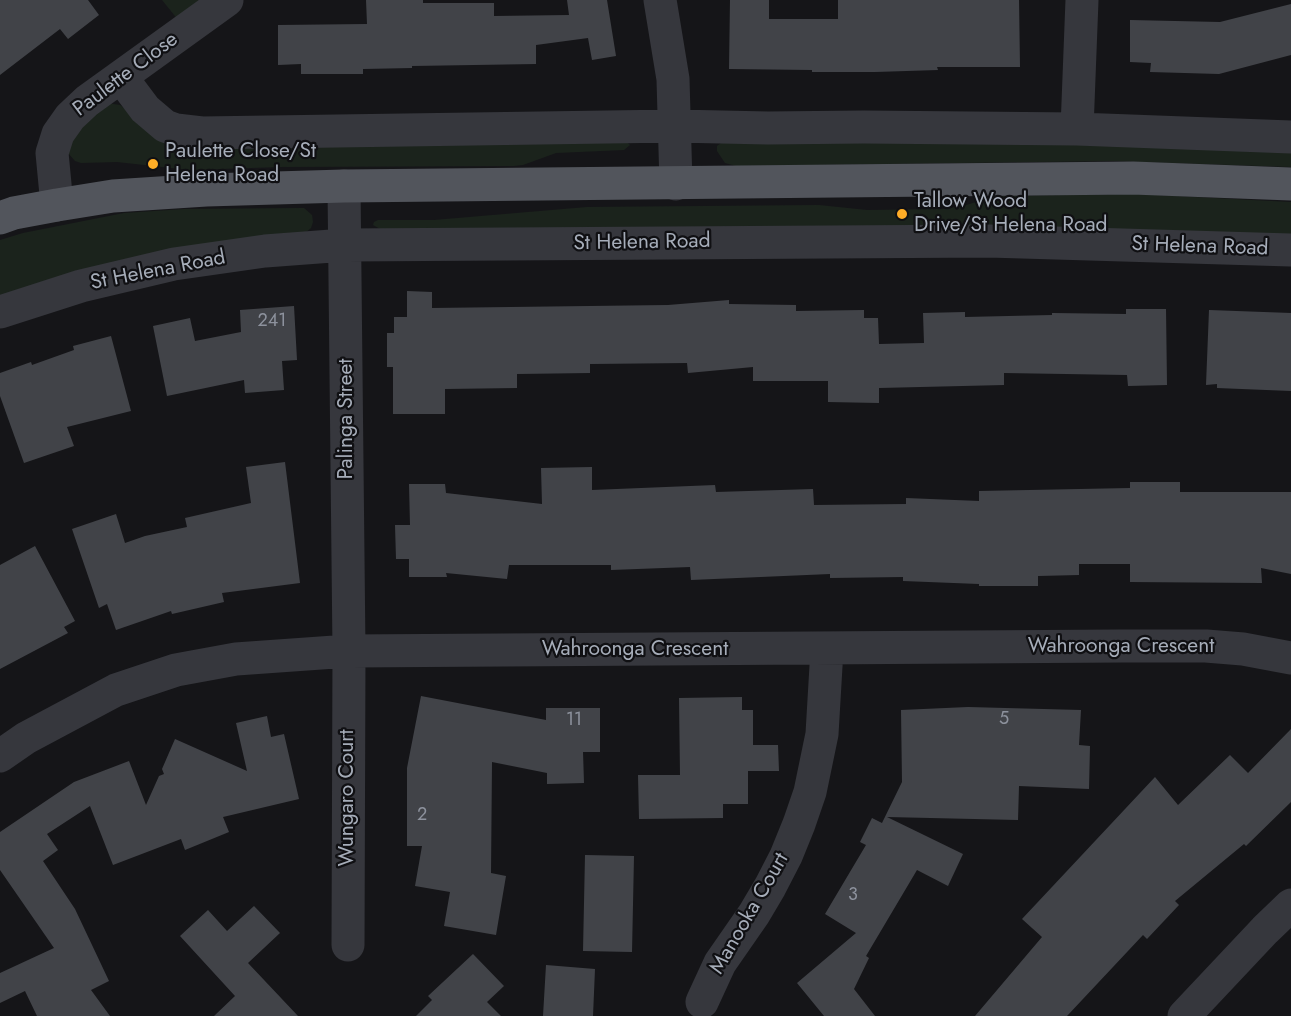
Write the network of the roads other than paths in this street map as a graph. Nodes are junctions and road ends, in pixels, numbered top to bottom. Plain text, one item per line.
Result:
1 (227, 0) edge
2 (660, 0) edge
3 (1082, 0) edge
4 (121, 77) junction
5 (675, 126) junction
6 (1077, 129) junction
7 (1291, 137) edge
8 (676, 184) junction
9 (1291, 184) edge
10 (344, 186) junction
11 (57, 205) junction
12 (0, 218) edge
13 (345, 245) junction
14 (1291, 250) edge
15 (0, 312) edge
16 (827, 649) junction
17 (349, 651) junction
18 (1291, 658) edge
19 (0, 756) edge
20 (1291, 905) edge
21 (348, 945) dead end
22 (702, 1002) dead end
23 (1184, 1016) edge

1 - 4 street, Paulette Close
2 - 5 street
3 - 6 street
4 - 5 street
4 - 11 street, Paulette Close
5 - 6 street
5 - 8 street
6 - 7 street
8 - 9 main road
8 - 10 main road
10 - 11 main road
10 - 13 street, Palinga Street
11 - 12 main road
13 - 14 street, St Helena Road
13 - 15 street, St Helena Road
13 - 17 street, Palinga Street
16 - 17 street, Wahroonga Crescent
16 - 18 street, Wahroonga Crescent
16 - 22 street, Manooka Court
17 - 19 street, Wahroonga Crescent
17 - 21 street, Wungaro Court
20 - 23 street

